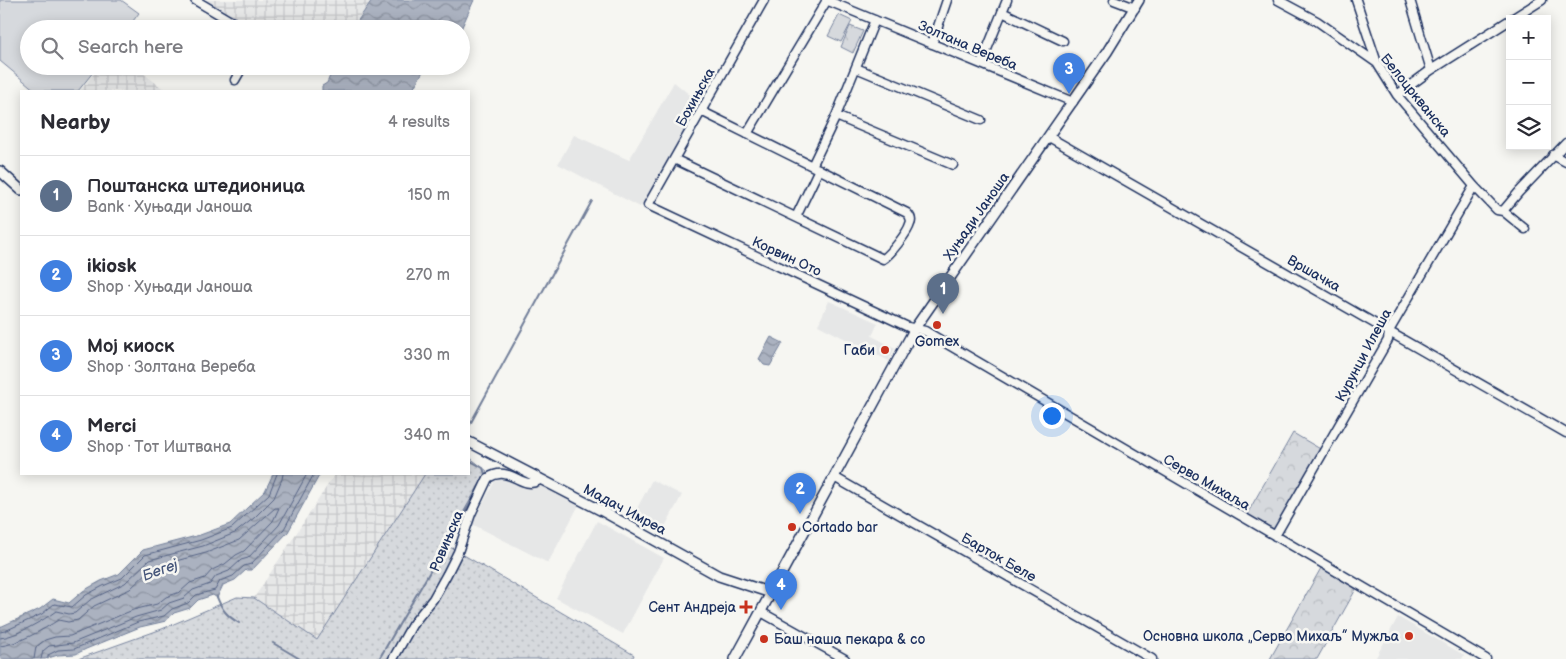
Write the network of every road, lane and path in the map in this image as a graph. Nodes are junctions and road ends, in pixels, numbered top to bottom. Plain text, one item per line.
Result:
1 (195, 0) edge
2 (764, 0) edge
3 (827, 0) edge
4 (947, 0) edge
5 (1007, 0) edge
6 (1114, 0) edge
7 (1278, 0) edge
8 (1356, 0) edge
9 (1410, 0) edge
10 (1542, 0) edge
11 (1137, 4) edge
12 (1002, 12) junction
13 (1519, 15) edge
14 (229, 20) edge
15 (876, 20) junction
16 (1506, 23) edge
17 (1063, 41) dead end
18 (932, 44) junction
19 (1378, 63) junction
20 (981, 64) junction
21 (856, 68) junction
22 (1431, 70) junction
23 (238, 75) edge
24 (235, 80) dead end
25 (1397, 95) junction
26 (1073, 102) junction
27 (701, 111) junction
28 (836, 116) junction
29 (981, 120) dead end
30 (747, 134) junction
31 (1049, 137) junction
32 (1566, 143) edge
33 (1553, 155) junction
34 (674, 159) junction
35 (1566, 162) edge
36 (953, 164) dead end
37 (816, 168) junction
38 (0, 171) edge
39 (1474, 186) junction
40 (20, 189) edge
41 (648, 205) joint
42 (1503, 211) junction
43 (796, 217) junction
44 (1525, 229) dead end
45 (914, 328) junction
46 (1389, 331) junction
47 (1566, 433) edge
48 (470, 443) edge
49 (834, 476) junction
50 (539, 478) junction
51 (1275, 536) junction
52 (771, 593) junction
53 (761, 612) junction
54 (393, 659) edge
55 (735, 659) edge
56 (845, 659) edge
57 (1152, 659) edge
58 (1486, 659) edge

1 - 14 street
2 - 27 street, Бохињска
3 - 15 street, Золтана Вереба
3 - 30 street
4 - 18 street
5 - 12 street
6 - 11 street
7 - 19 street, Белоцркванска
8 - 19 street
9 - 22 street
10 - 13 street
11 - 26 street, Хуњади Јаноша
12 - 17 street
12 - 20 street
15 - 18 street, Золтана Вереба
15 - 21 street
16 - 22 street
18 - 20 street, Золтана Вереба
19 - 25 street, Белоцркванска
20 - 26 street, Золтана Вереба
21 - 28 street
21 - 29 street
22 - 25 street
23 - 24 street
25 - 39 street, Белоцркванска
26 - 31 street, Хуњади Јаноша
27 - 30 street
27 - 34 street, Бохињска
28 - 36 street
28 - 37 street
30 - 37 street
31 - 45 street, Хуњади Јаноша
31 - 46 street, Вршачка
32 - 33 street
33 - 35 street
33 - 42 street
34 - 41 street, Бохињска
34 - 43 street
37 - 43 street
37 - 43 street
38 - 40 street
39 - 42 street, Белоцркванска
39 - 46 street, Курунци Илеша
41 - 45 street, Корвин Ото
42 - 44 street
45 - 49 street, Хуњади Јаноша
45 - 51 street, Серво Михаља
46 - 47 street, Вршачка
46 - 51 street, Курунци Илеша
48 - 50 street, Мадач Имреа
49 - 52 street, Хуњади Јаноша
49 - 57 street, Барток Беле
50 - 52 street, Мадач Имреа
50 - 54 street, Ровињска
51 - 58 street, Серво Михаља
52 - 53 street, Хуњади Јаноша
53 - 55 street, Хуњади Јаноша
53 - 56 street

